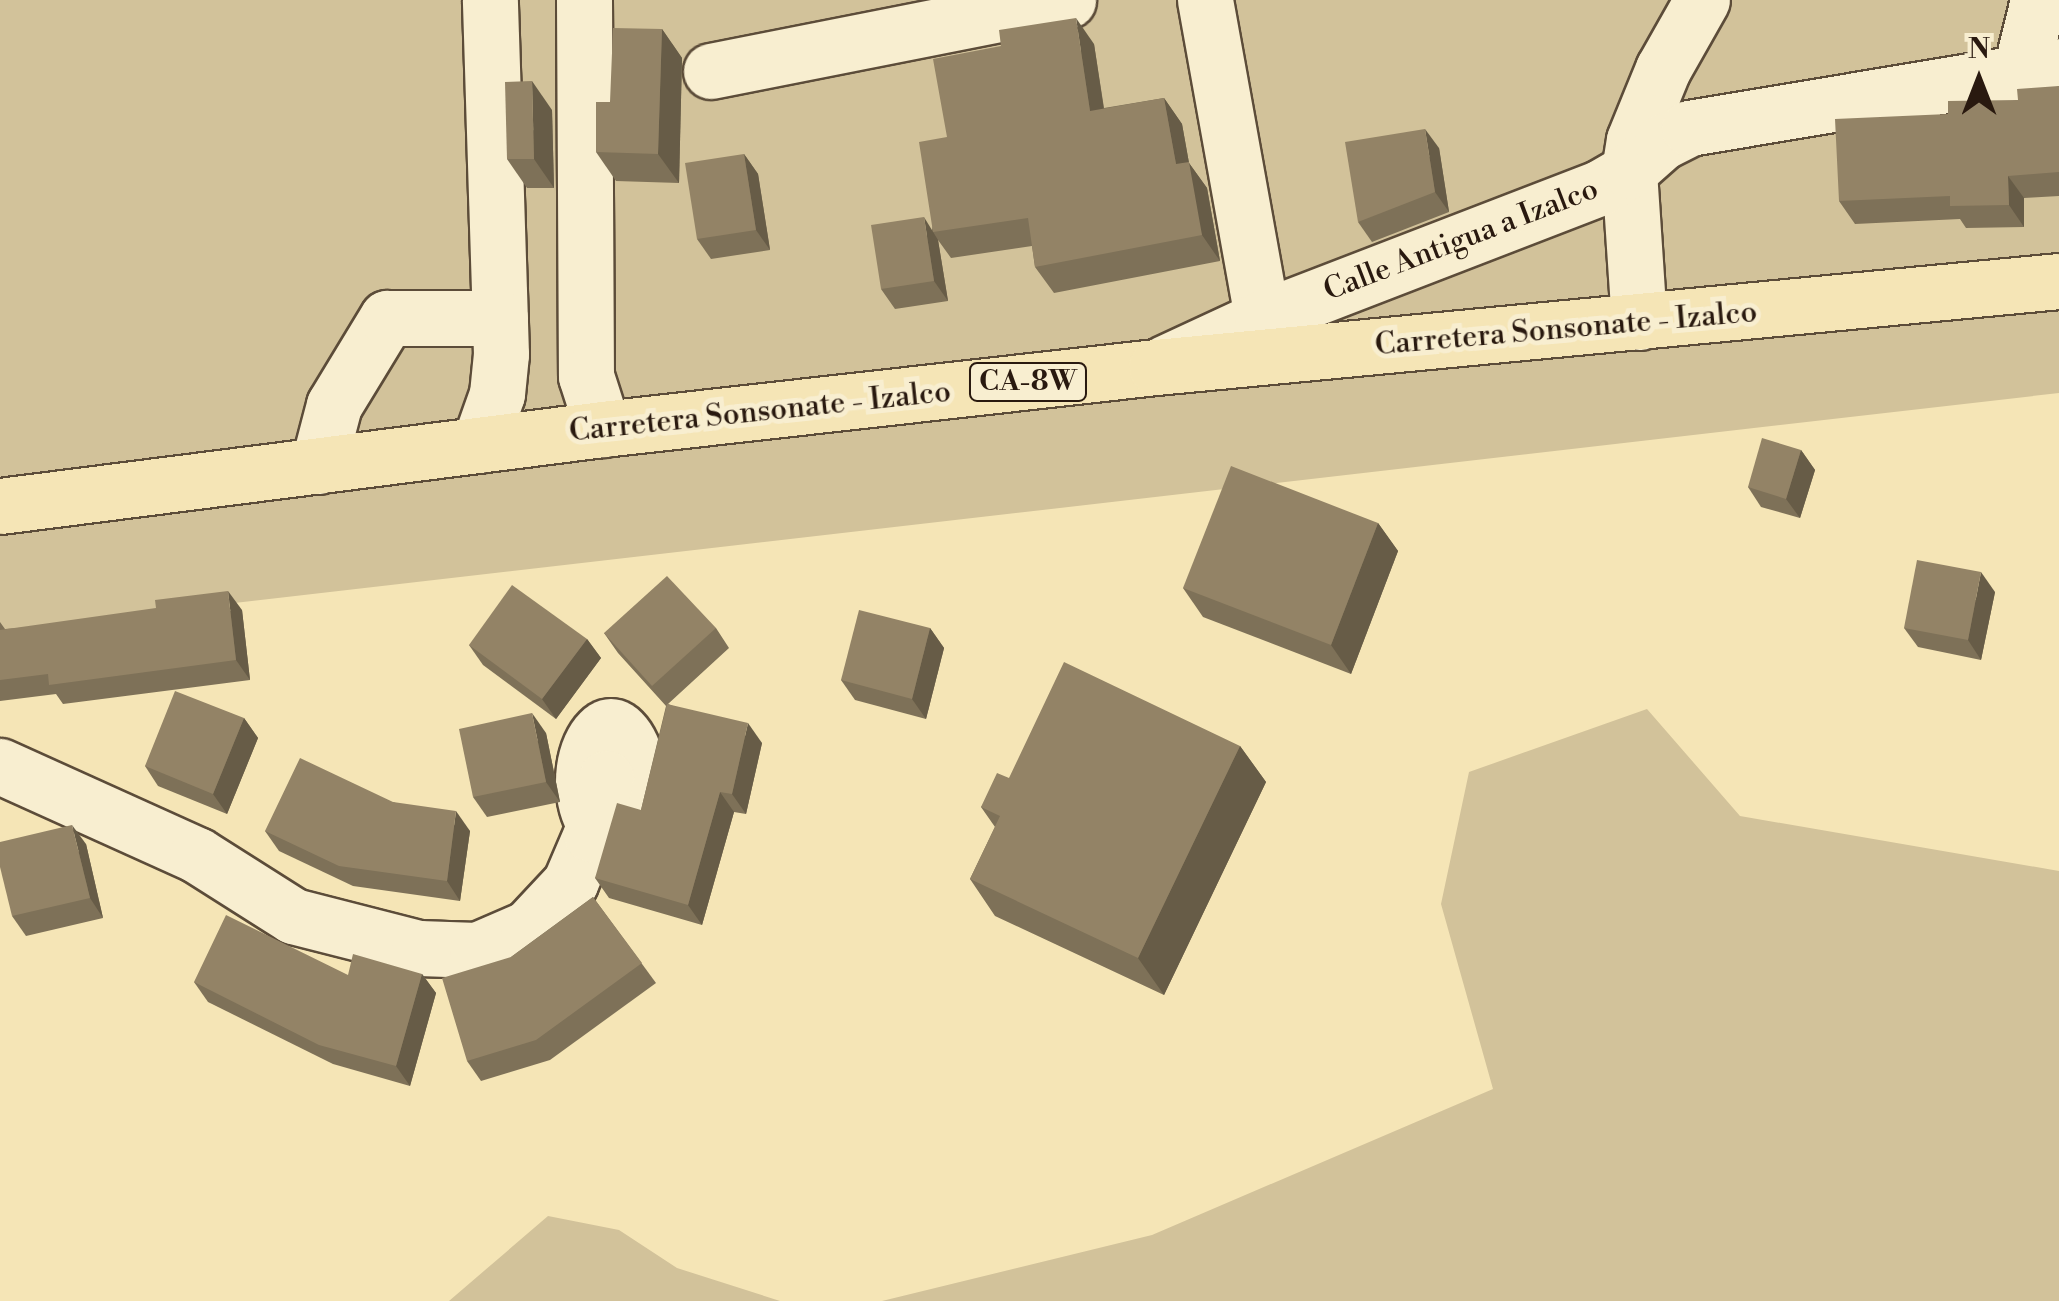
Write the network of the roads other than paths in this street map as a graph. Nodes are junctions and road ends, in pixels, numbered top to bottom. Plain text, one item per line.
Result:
1 (490, 0) edge
2 (584, 0) edge
3 (1068, 0) edge
4 (1205, 0) edge
5 (1702, 0) edge
6 (2038, 0) edge
7 (902, 16) edge
8 (2039, 70) edge
9 (711, 71) dead end
10 (1629, 171) junction
11 (2059, 281) edge
12 (500, 318) junction
13 (1262, 318) junction
14 (1639, 322) junction
15 (1156, 368) junction
16 (603, 429) junction
17 (478, 445) junction
18 (318, 466) junction
19 (0, 506) edge
20 (0, 766) edge
21 (606, 778) dead end

1 - 12 street
2 - 16 street
3 - 7 street
4 - 13 street
5 - 10 street
6 - 8 street
7 - 9 street
8 - 10 street, Calle Antigua a Izalco
10 - 13 street, Calle Antigua a Izalco
10 - 14 street
11 - 14 main road, Carretera Sonsonate - Izalco / CA-8W
12 - 17 street
12 - 18 street
13 - 15 street, Calle Antigua a Izalco
14 - 15 main road, Carretera Sonsonate - Izalco / CA-8W
15 - 16 main road, Carretera Sonsonate - Izalco / CA-8W
16 - 17 main road, Carretera Sonsonate - Izalco / CA-8W
17 - 18 main road, Carretera Sonsonate - Izalco / CA-8W
18 - 19 main road, Carretera Sonsonate - Izalco / CA-8W
20 - 21 street

